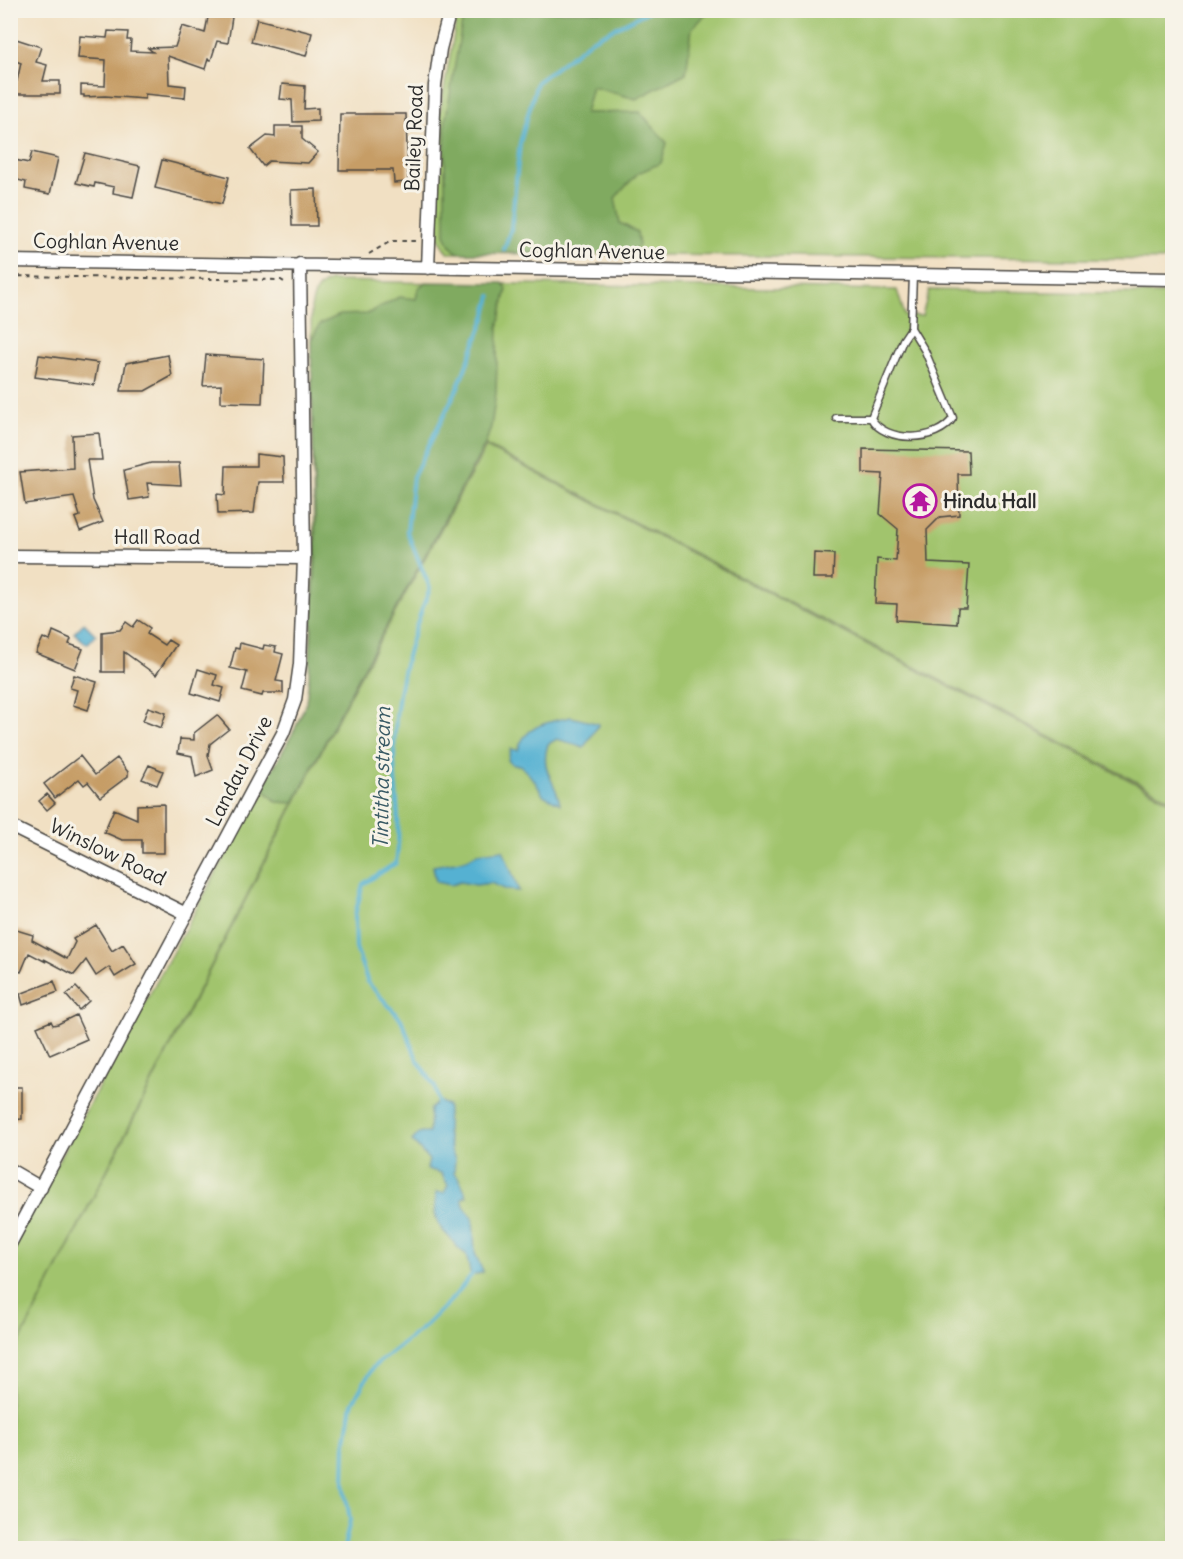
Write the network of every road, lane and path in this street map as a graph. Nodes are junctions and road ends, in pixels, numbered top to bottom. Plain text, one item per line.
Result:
1 (450, 10) edge
2 (10, 261) edge
3 (300, 264) junction
4 (428, 268) junction
5 (913, 275) junction
6 (10, 276) edge
7 (1173, 279) edge
8 (293, 289) dead end
9 (911, 328) junction
10 (836, 418) dead end
11 (871, 418) junction
12 (10, 556) edge
13 (304, 558) junction
14 (10, 826) edge
15 (188, 914) junction
16 (10, 1170) edge
17 (41, 1188) junction
18 (10, 1244) edge

1 - 4 street, Bailey Road
2 - 3 street, Coghlan Avenue
3 - 4 street, Coghlan Avenue
3 - 13 street, Landau Drive
4 - 5 street, Coghlan Avenue
5 - 7 street, Coghlan Avenue
5 - 9 lane
6 - 8 path
9 - 11 lane
9 - 11 lane
10 - 11 lane
12 - 13 street, Hall Road
13 - 15 street, Landau Drive
14 - 15 street, Winslow Road
15 - 17 street, Landau Drive
16 - 17 street
17 - 18 street, Landau Drive

